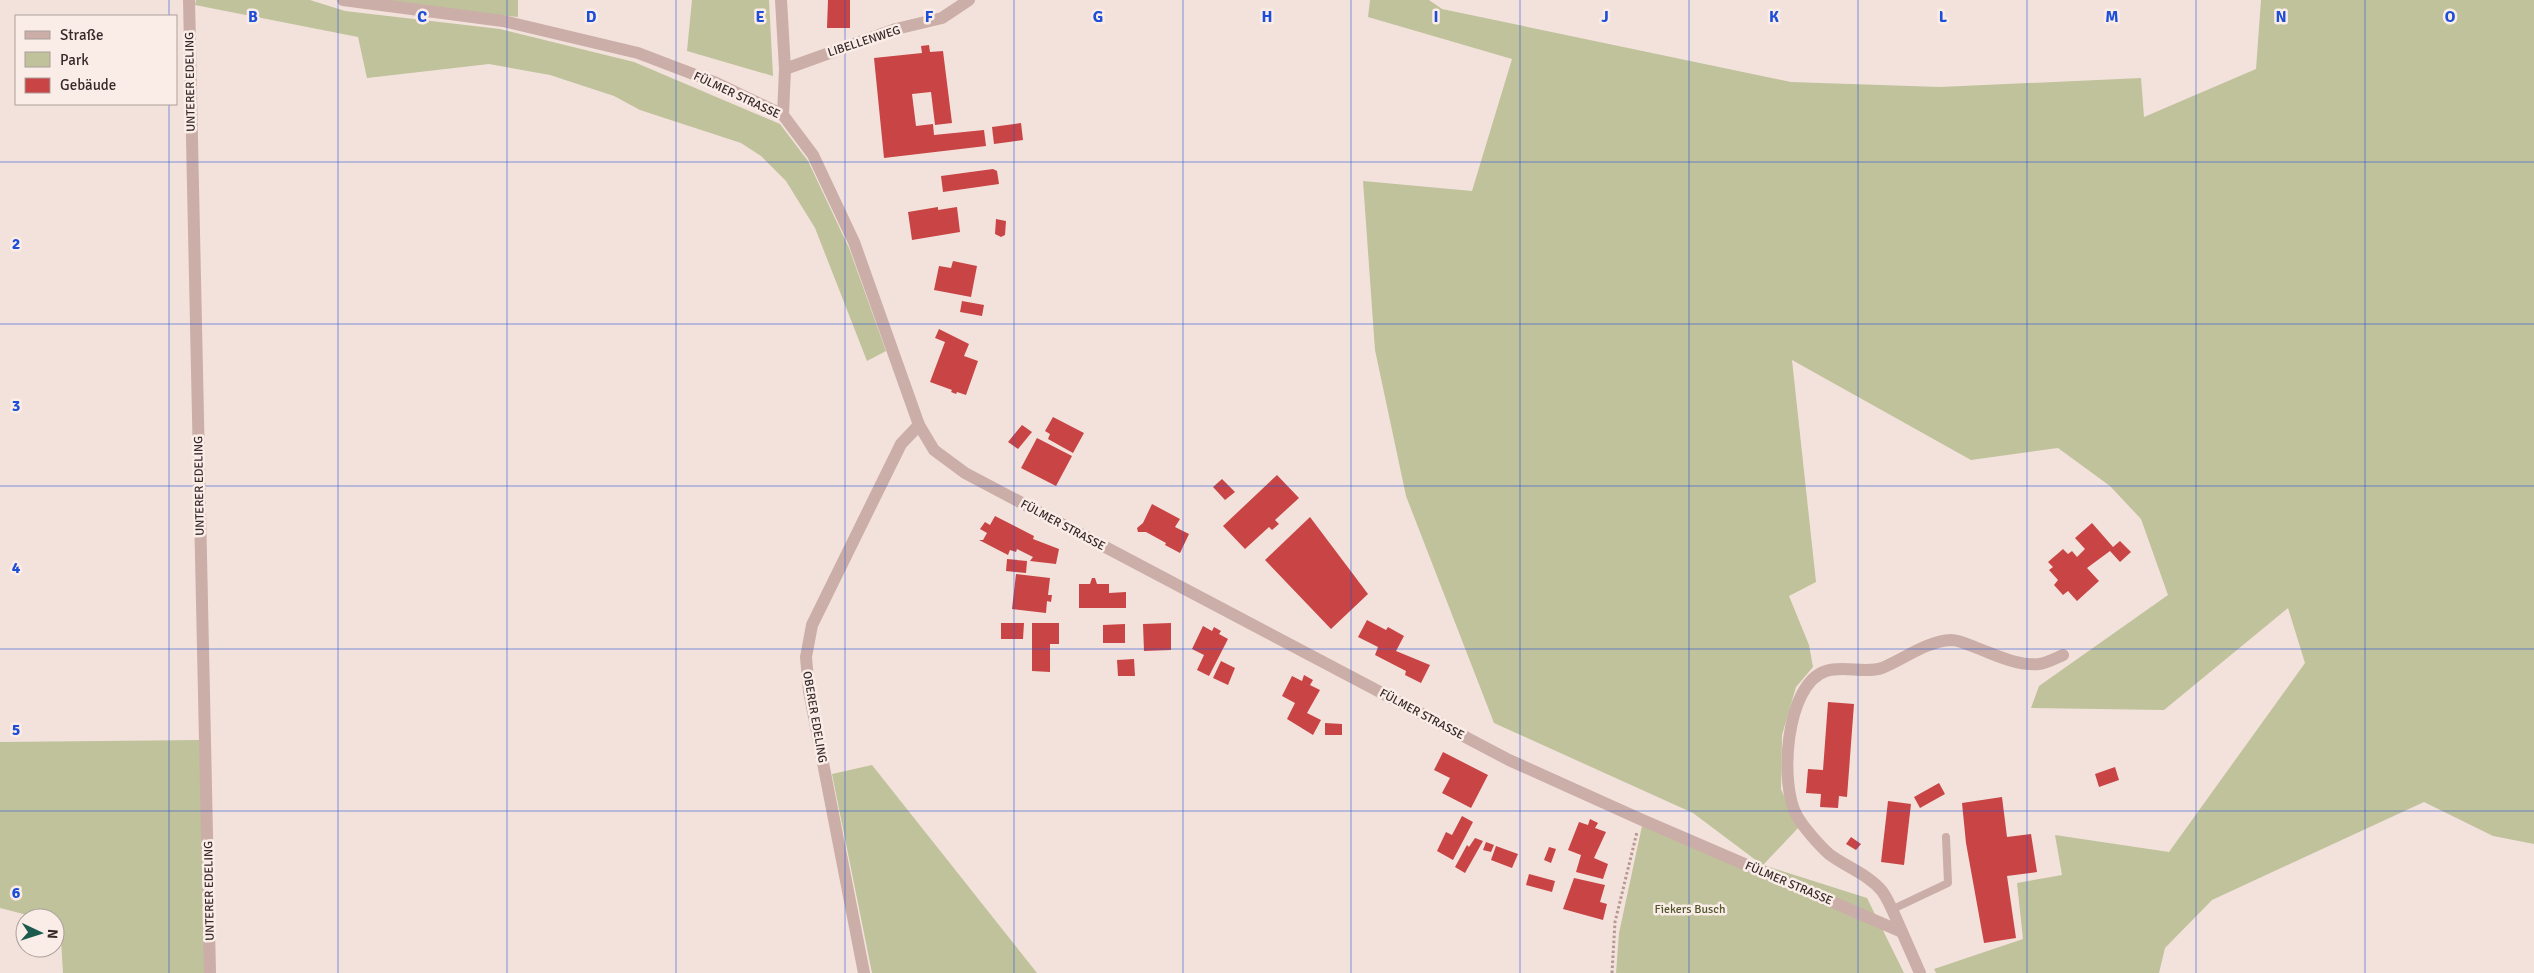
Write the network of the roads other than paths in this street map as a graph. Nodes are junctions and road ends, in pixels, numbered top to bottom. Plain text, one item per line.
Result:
1 (189, 0) edge
2 (343, 0) edge
3 (780, 0) edge
4 (969, 0) edge
5 (369, 2) edge
6 (785, 68) junction
7 (783, 115) junction
8 (918, 425) junction
9 (2064, 655) dead end
10 (1946, 837) dead end
11 (1891, 910) junction
12 (1902, 932) junction
13 (210, 973) edge
14 (864, 973) edge
15 (1920, 973) edge

1 - 13 street, UNTERER EDELING
2 - 5 street, FÜLMER STRASSE
3 - 6 street
4 - 6 street, LIBELLENWEG
5 - 7 street, FÜLMER STRASSE
6 - 7 street
7 - 8 street, FÜLMER STRASSE
8 - 12 street, FÜLMER STRASSE
8 - 14 street, OBERER EDELING
9 - 11 street
10 - 11 lane
11 - 12 street
12 - 15 street

